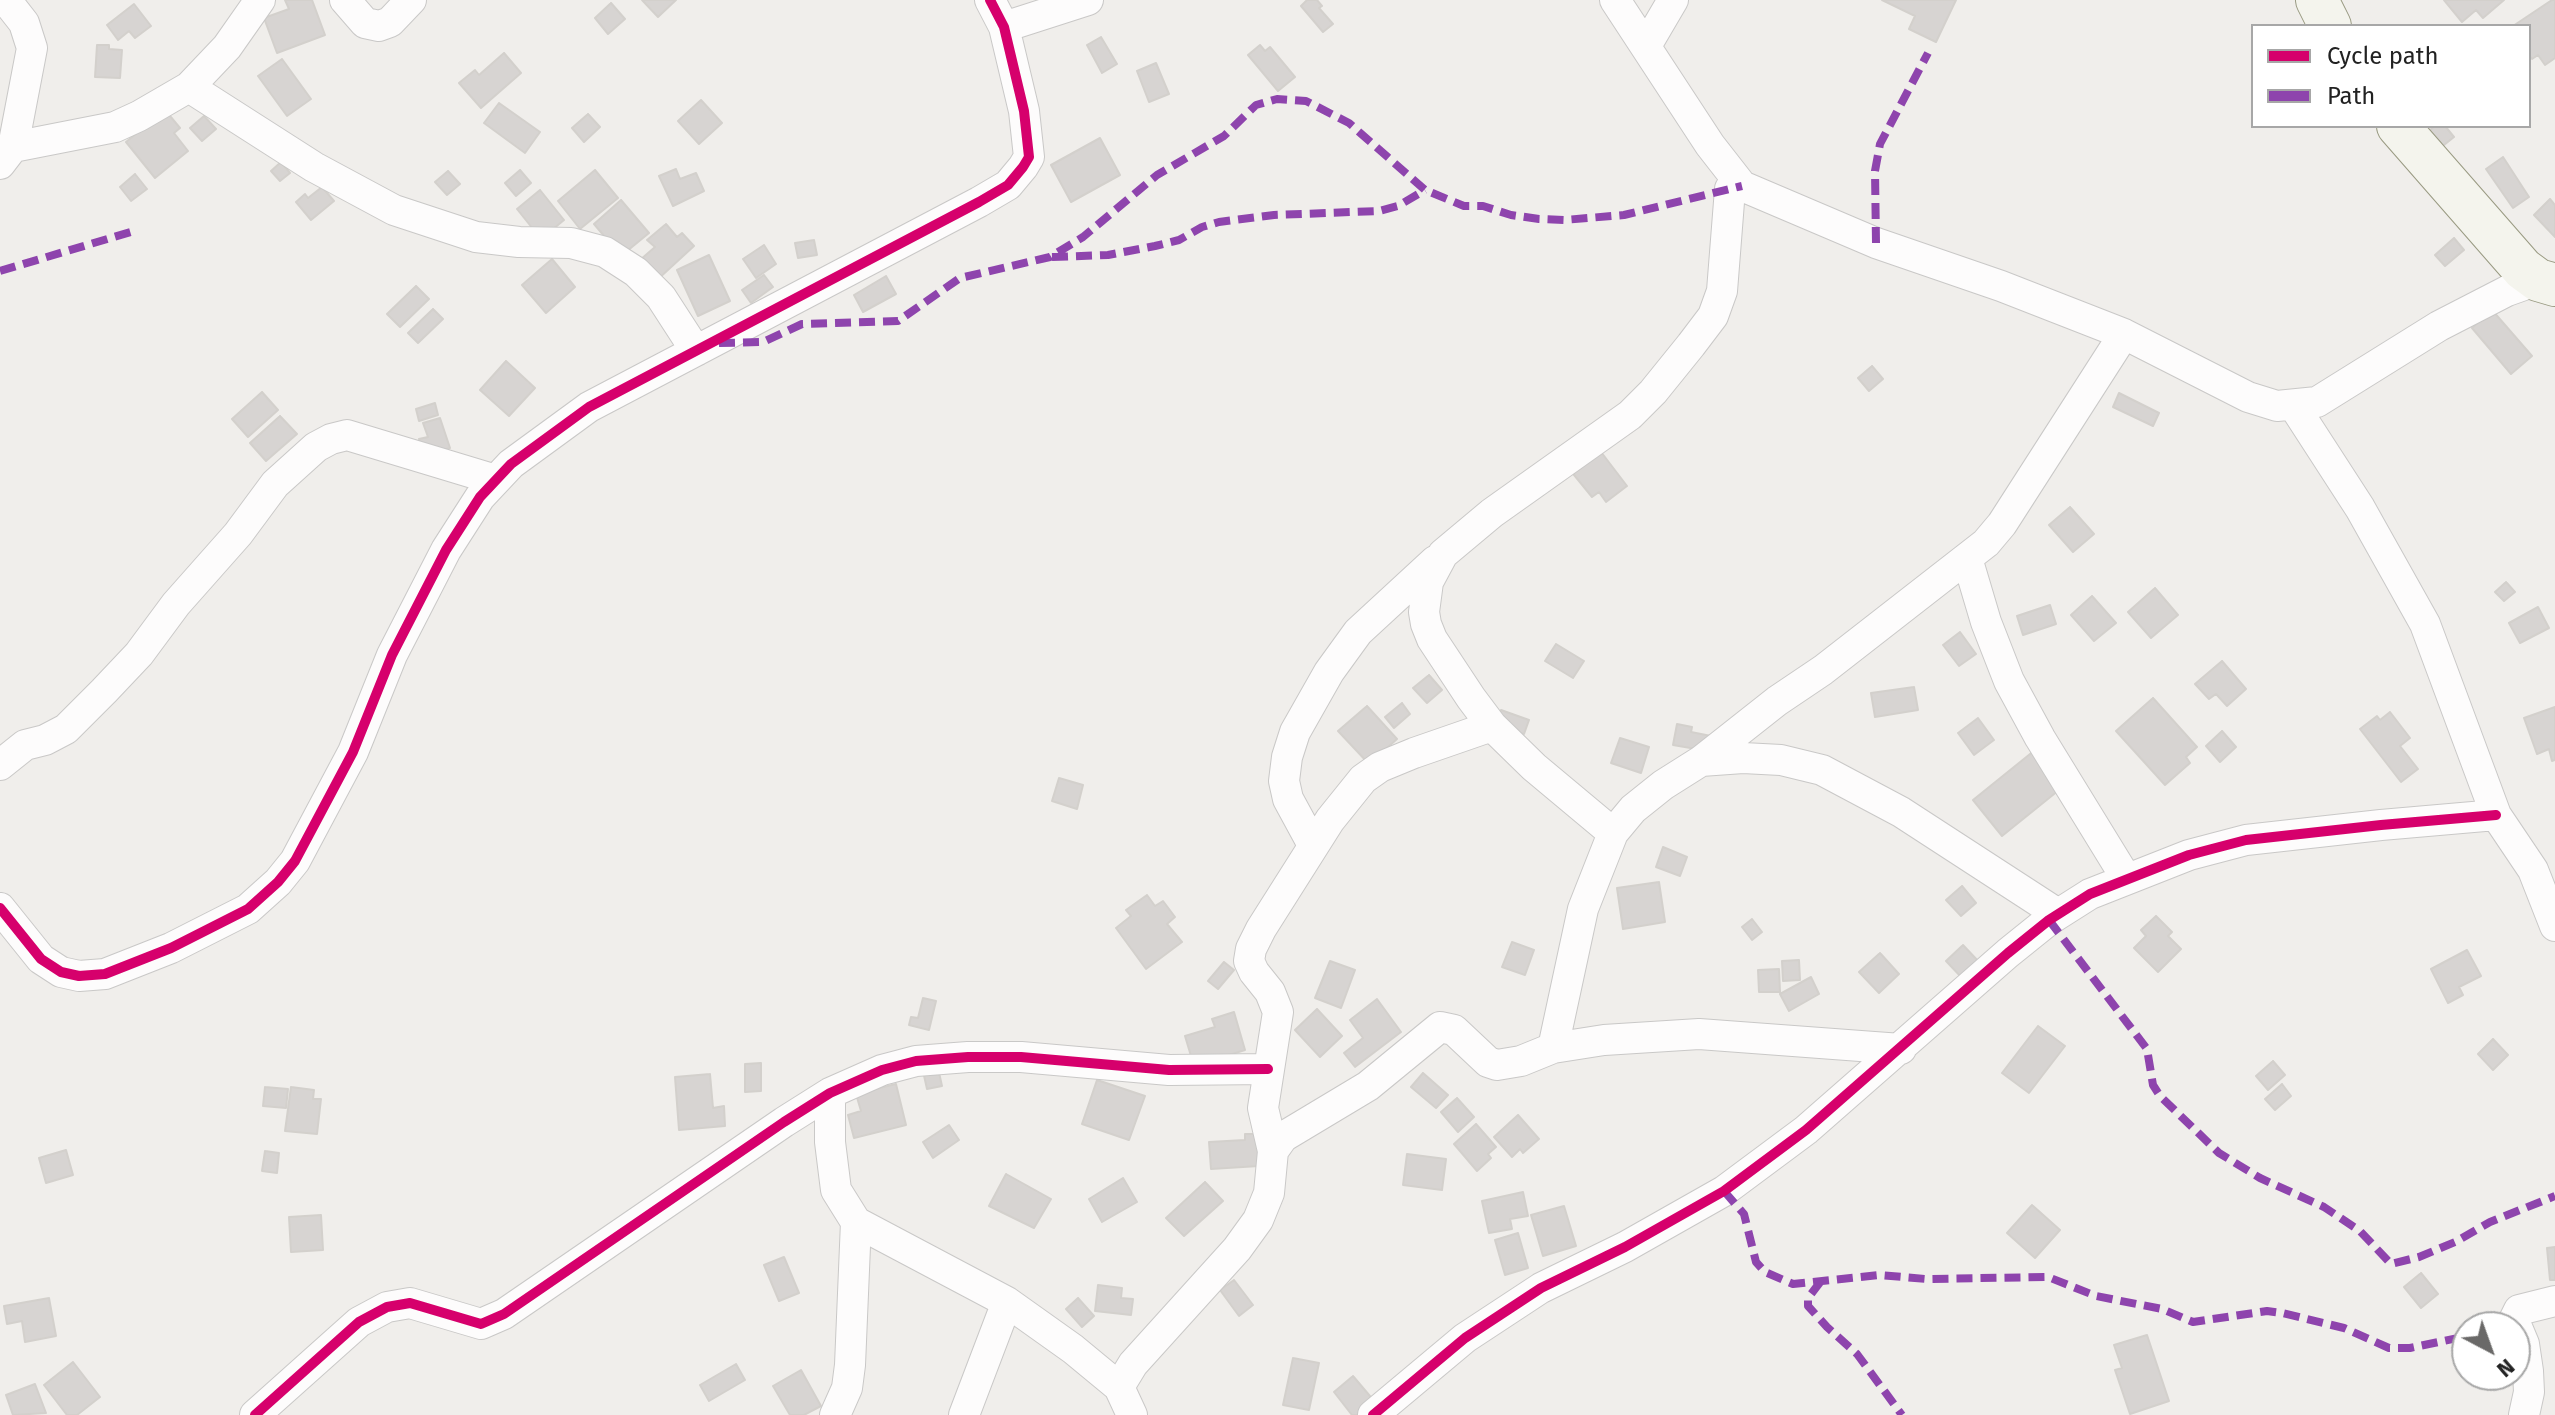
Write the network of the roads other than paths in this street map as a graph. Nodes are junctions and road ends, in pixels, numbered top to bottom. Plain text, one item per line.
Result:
1 (6, 0) edge
2 (260, 0) edge
3 (345, 0) edge
4 (411, 0) edge
5 (990, 0) edge
6 (1088, 0) edge
7 (1615, 0) edge
8 (1673, 0) edge
9 (2317, 0) edge
10 (2329, 24) edge
11 (1004, 27) junction
12 (1646, 46) junction
13 (189, 87) junction
14 (2400, 128) edge
15 (6, 155) edge
16 (1730, 189) dead end
17 (2547, 283) edge
18 (2124, 334) junction
19 (696, 351) junction
20 (2294, 406) junction
21 (496, 480) junction
22 (1443, 554) junction
23 (1967, 558) junction
24 (1492, 726) junction
25 (1701, 761) junction
26 (0, 765) edge
27 (2496, 815) junction
28 (1613, 833) junction
29 (1313, 845) junction
30 (2126, 878) junction
31 (0, 908) edge
32 (2058, 914) junction
33 (2555, 926) edge
34 (1553, 1048) junction
35 (1901, 1049) junction
36 (1268, 1069) junction
37 (830, 1093) junction
38 (1273, 1151) junction
39 (856, 1222) junction
40 (2555, 1301) edge
41 (1007, 1302) junction
42 (1119, 1387) junction
43 (255, 1415) edge
44 (835, 1415) edge
45 (964, 1415) edge
46 (1132, 1415) edge
47 (1373, 1415) edge
48 (2524, 1415) edge

1 - 15 street
2 - 13 street
3 - 4 street
5 - 11 street
6 - 11 street
7 - 12 street
8 - 12 street
9 - 10 street
11 - 19 street
12 - 18 street
13 - 15 street
13 - 19 street
14 - 17 street
16 - 22 street
17 - 20 street
18 - 20 street
18 - 23 street
19 - 21 street
20 - 27 street
21 - 26 street
21 - 31 street
22 - 24 street
22 - 29 street
23 - 25 street
23 - 30 street
24 - 28 street
24 - 29 street
25 - 28 street
25 - 32 street
27 - 30 street
27 - 33 street
28 - 34 street
29 - 36 street
30 - 32 street
32 - 35 street
34 - 35 street
34 - 38 street
35 - 47 street
36 - 37 street
36 - 38 street
37 - 39 street
37 - 43 street
38 - 42 street
39 - 41 street
39 - 44 street
40 - 48 street
41 - 42 street
41 - 45 street
42 - 46 street

